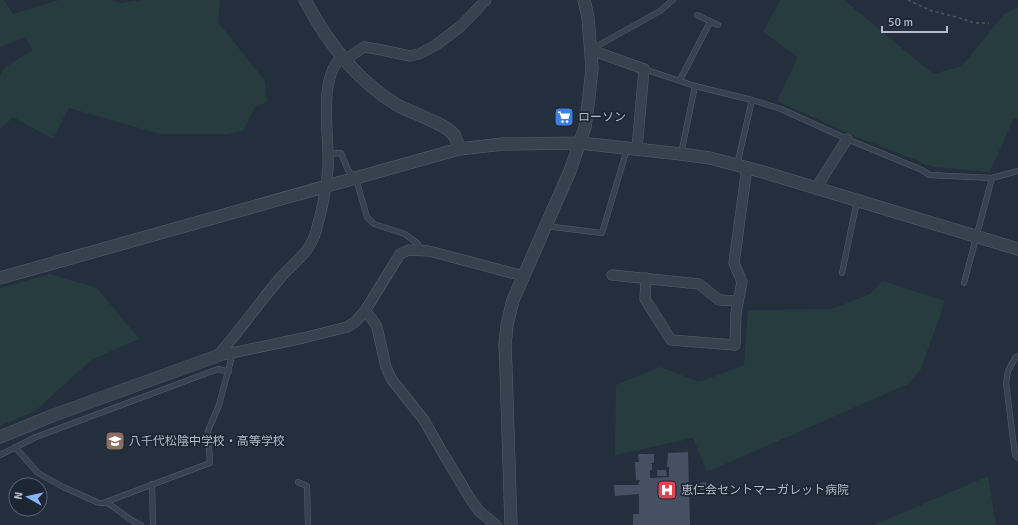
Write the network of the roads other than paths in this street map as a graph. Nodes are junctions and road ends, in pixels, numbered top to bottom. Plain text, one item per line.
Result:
1 (305, 0) edge
2 (486, 0) edge
3 (584, 0) edge
4 (673, 0) edge
5 (698, 15) dead end
6 (710, 22) junction
7 (718, 25) dead end
8 (591, 50) junction
9 (343, 59) junction
10 (644, 69) junction
11 (680, 80) junction
12 (695, 86) junction
13 (752, 100) junction
14 (847, 139) junction
15 (580, 143) junction
16 (459, 149) junction
17 (633, 149) junction
18 (328, 154) junction
19 (681, 154) junction
20 (742, 166) junction
21 (1018, 171) edge
22 (992, 178) junction
23 (356, 179) junction
24 (326, 187) junction
25 (816, 188) junction
26 (858, 200) junction
27 (545, 226) junction
28 (977, 237) junction
29 (1018, 249) edge
30 (420, 250) junction
31 (842, 273) dead end
32 (612, 275) dead end
33 (523, 276) junction
34 (0, 278) edge
35 (646, 278) junction
36 (964, 283) dead end
37 (738, 301) junction
38 (365, 311) junction
39 (217, 356) junction
40 (1018, 356) edge
41 (231, 360) dead end
42 (229, 372) junction
43 (0, 437) edge
44 (15, 447) junction
45 (0, 455) edge
46 (1018, 458) edge
47 (298, 482) dead end
48 (152, 484) junction
49 (106, 502) junction
50 (141, 525) edge
51 (153, 525) edge
52 (308, 525) edge
53 (496, 525) edge
54 (511, 525) edge

1 - 9 street
2 - 9 street
3 - 8 street
4 - 8 lane
5 - 6 lane
6 - 7 lane
6 - 11 lane
8 - 10 street
8 - 15 street
9 - 16 street
9 - 18 street
10 - 11 lane
10 - 17 street
11 - 12 lane
12 - 13 lane
12 - 19 lane
13 - 14 lane
13 - 20 lane
14 - 22 lane
14 - 25 street
15 - 16 street
15 - 17 street
15 - 27 street
16 - 23 street
17 - 19 street
17 - 27 lane
18 - 23 lane
18 - 24 street
19 - 20 street
20 - 25 street
20 - 37 street
21 - 22 lane
22 - 28 lane
23 - 24 street
23 - 30 lane
24 - 34 street
24 - 39 street
25 - 26 street
26 - 28 street
26 - 31 lane
27 - 33 street
28 - 29 street
28 - 36 lane
30 - 33 street
30 - 38 street
32 - 35 street
33 - 54 street
35 - 37 street
35 - 37 street
38 - 39 street
38 - 53 street
39 - 43 street
40 - 46 lane
41 - 42 lane
42 - 44 lane
42 - 48 lane
44 - 45 lane
44 - 49 lane
47 - 52 lane
48 - 49 lane
48 - 51 lane
49 - 50 lane

